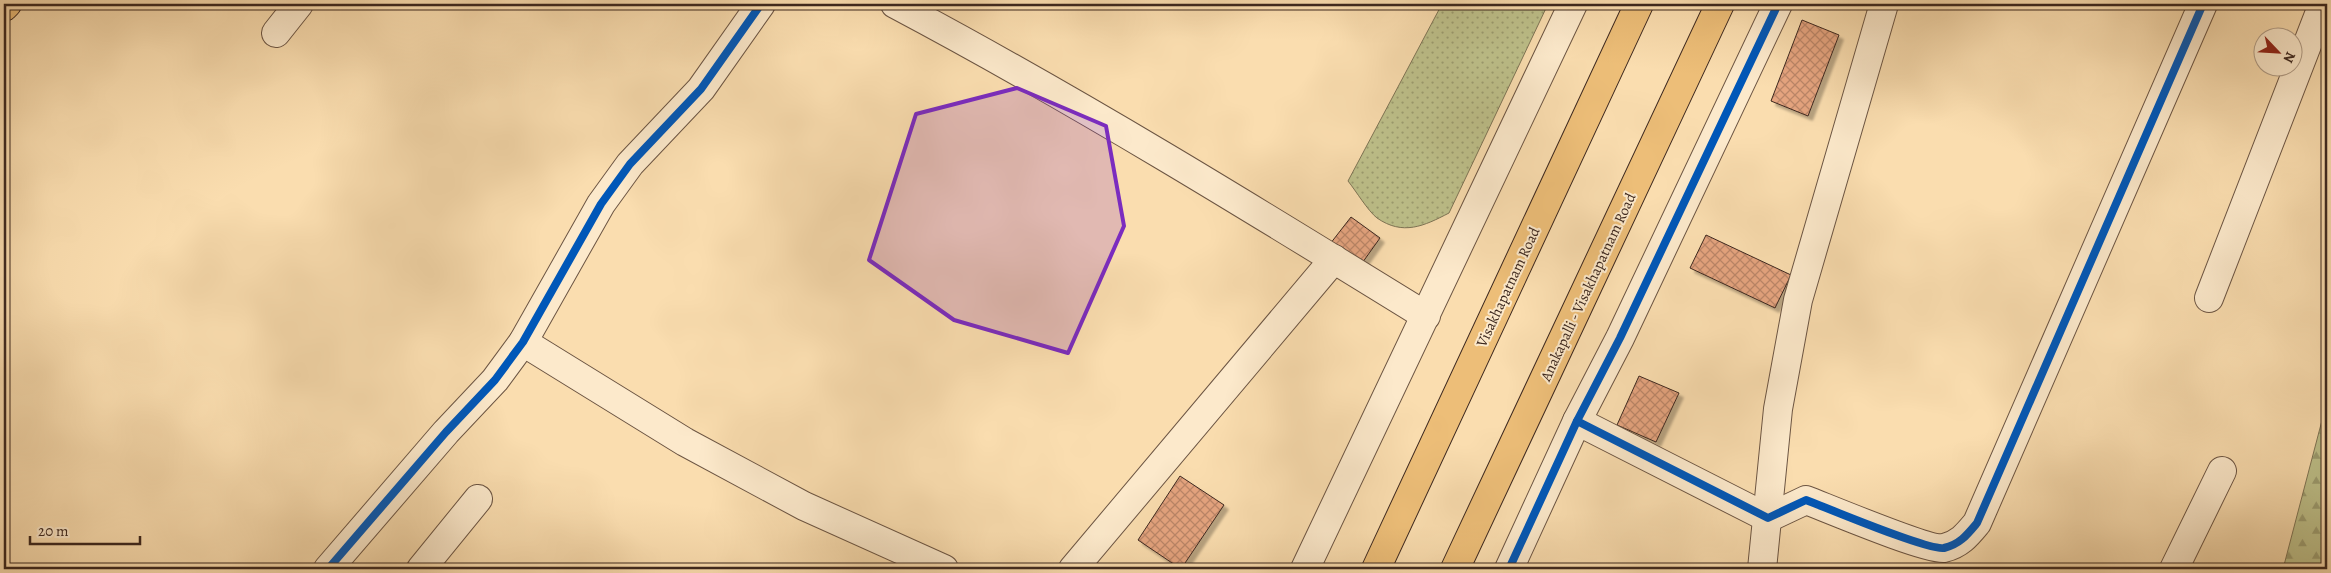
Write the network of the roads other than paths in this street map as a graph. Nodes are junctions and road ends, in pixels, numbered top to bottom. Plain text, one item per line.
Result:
1 (7, 4) edge
2 (299, 4) edge
3 (761, 4) edge
4 (895, 4) edge
5 (1573, 4) edge
6 (1639, 4) edge
7 (1720, 4) edge
8 (1778, 4) edge
9 (1884, 4) edge
10 (2203, 4) edge
11 (2323, 4) edge
12 (4, 7) edge
13 (276, 33) dead end
14 (1334, 259) junction
15 (2209, 298) dead end
16 (1426, 316) junction
17 (523, 342) junction
18 (1576, 421) junction
19 (2222, 471) dead end
20 (478, 499) dead end
21 (1768, 518) junction
22 (328, 569) edge
23 (421, 569) edge
24 (944, 569) edge
25 (1073, 569) edge
26 (1305, 569) edge
27 (1376, 569) edge
28 (1455, 569) edge
29 (1509, 569) edge
30 (1762, 569) edge
31 (2174, 569) edge

1 - 12 main road
2 - 13 street
3 - 17 street
4 - 14 street
5 - 16 street
6 - 27 main road, Visakhapatnam Road
7 - 28 main road, Anakapalli - Visakhapatnam Road
8 - 18 street
9 - 21 street
10 - 21 street
11 - 15 street
14 - 16 street
14 - 25 street
16 - 26 street
17 - 22 street
17 - 24 street
18 - 21 street
18 - 29 street
19 - 31 street
20 - 23 street
21 - 30 street

